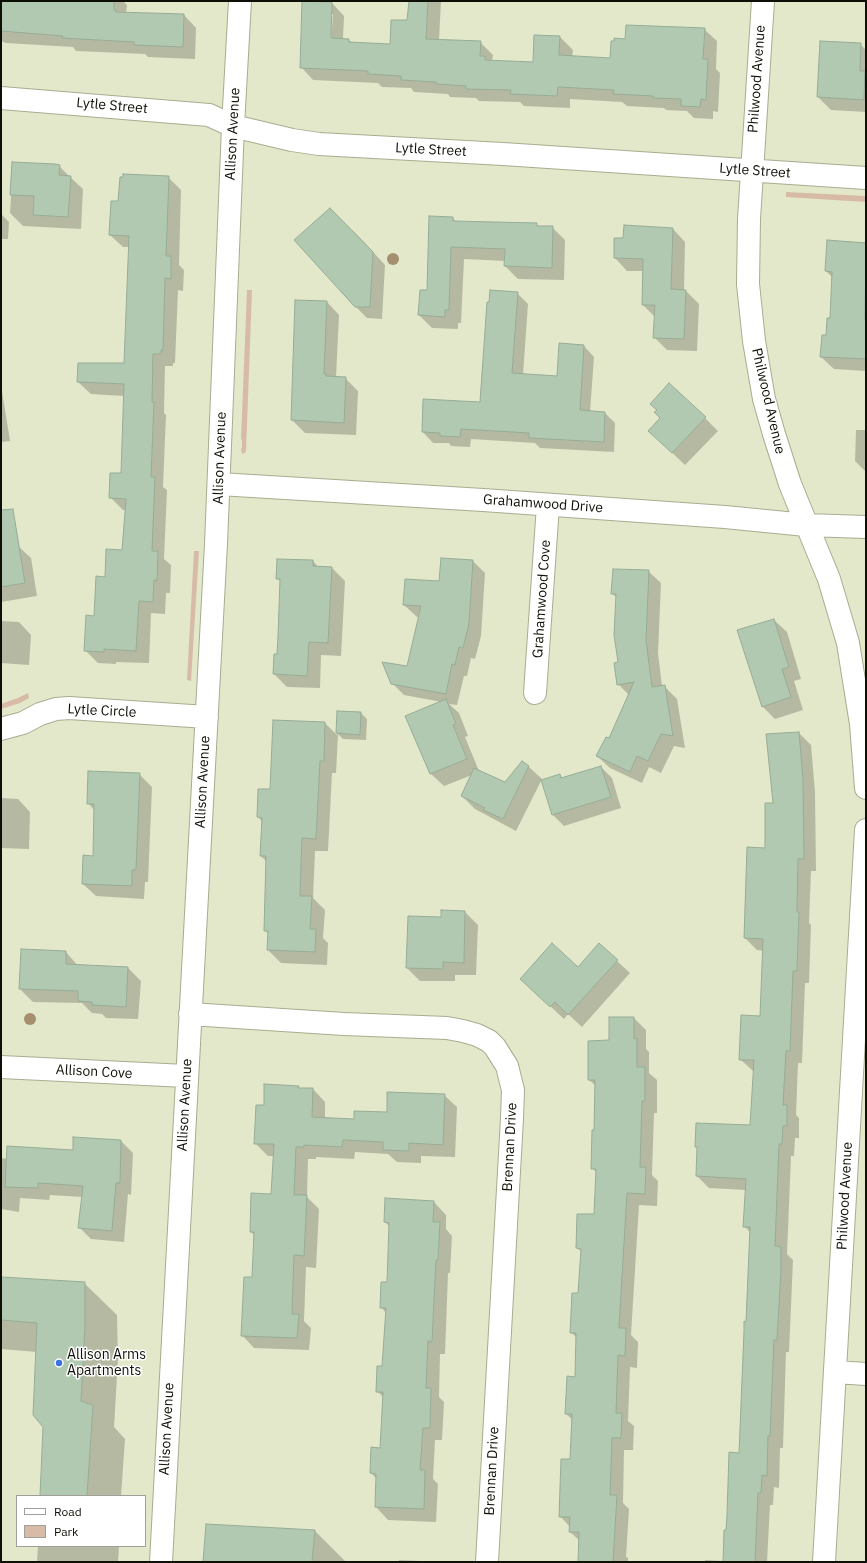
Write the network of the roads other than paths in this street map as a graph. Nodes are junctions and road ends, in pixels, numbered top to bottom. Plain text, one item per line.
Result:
1 (240, 1) edge
2 (763, 1) edge
3 (1, 98) edge
4 (232, 126) junction
5 (751, 171) junction
6 (866, 178) edge
7 (219, 484) junction
8 (548, 505) junction
9 (806, 525) junction
10 (866, 527) edge
11 (535, 694) dead end
12 (207, 717) junction
13 (1, 729) edge
14 (866, 788) edge
15 (866, 830) edge
16 (864, 878) edge
17 (190, 1014) junction
18 (1, 1067) edge
19 (186, 1076) junction
20 (835, 1372) junction
21 (866, 1374) edge
22 (160, 1562) edge
23 (487, 1562) edge
24 (824, 1562) edge

1 - 4 street, Allison Avenue
2 - 5 street, Philwood Avenue
3 - 4 street, Lytle Street
4 - 5 street, Lytle Street
4 - 7 street, Allison Avenue
5 - 6 street, Lytle Street
5 - 9 street, Philwood Avenue
7 - 8 street, Grahamwood Drive
7 - 12 street, Allison Avenue
8 - 9 street, Grahamwood Drive
8 - 11 street, Grahamwood Cove
9 - 10 street, Grahamwood Drive
9 - 14 street, Philwood Avenue
12 - 13 street, Lytle Circle
12 - 17 street, Allison Avenue
15 - 16 street, Philwood Avenue
16 - 20 street, Philwood Avenue
17 - 19 street, Allison Avenue
17 - 23 street, Brennan Drive
18 - 19 street, Allison Cove
19 - 22 street, Allison Avenue
20 - 21 street
20 - 24 street, Philwood Avenue

